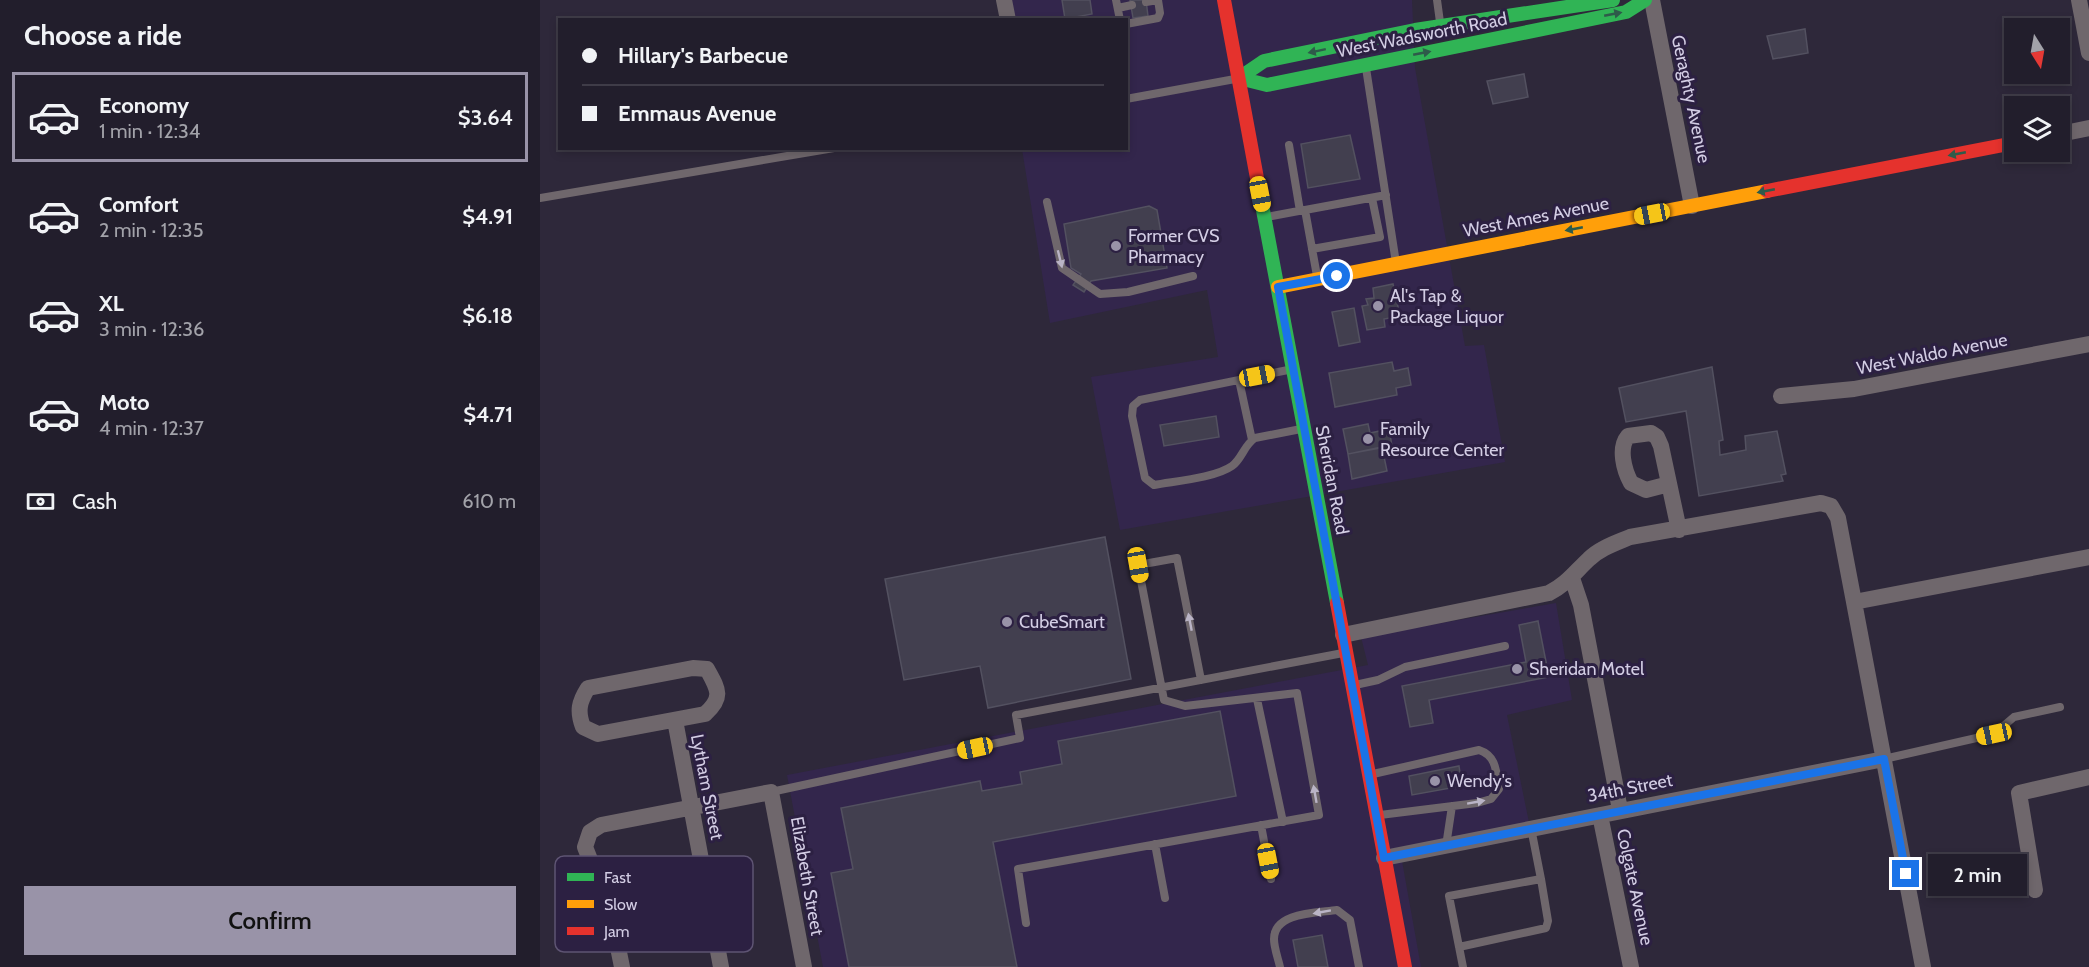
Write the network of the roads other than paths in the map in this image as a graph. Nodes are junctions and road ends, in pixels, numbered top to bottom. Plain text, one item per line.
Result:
1 (1004, 0) edge
2 (1158, 0) edge
3 (1224, 0) edge
4 (1437, 0) edge
5 (1616, 0) edge
6 (1645, 0) edge
7 (1652, 0) edge
8 (2079, 0) edge
9 (1146, 2) dead end
10 (1117, 4) edge
11 (1132, 5) dead end
12 (1008, 18) edge
13 (1128, 24) edge
14 (1441, 26) junction
15 (2089, 53) edge
16 (1365, 64) junction
17 (1239, 78) junction
18 (1128, 99) edge
19 (2089, 128) edge
20 (2070, 132) edge
21 (2004, 144) edge
22 (1289, 145) dead end
23 (822, 150) edge
24 (1386, 195) junction
25 (540, 198) edge
26 (1372, 198) junction
27 (1047, 202) dead end
28 (1692, 206) junction
29 (1302, 211) junction
30 (1265, 218) junction
31 (1312, 249) junction
32 (1396, 264) junction
33 (1193, 276) dead end
34 (1318, 279) junction
35 (1278, 287) junction
36 (2089, 344) edge
37 (1293, 369) junction
38 (1239, 380) junction
39 (1781, 396) dead end
40 (1304, 428) junction
41 (1252, 440) junction
42 (1669, 484) dead end
43 (1679, 530) junction
44 (2089, 557) edge
45 (1572, 578) junction
46 (1854, 602) junction
47 (1343, 635) junction
48 (1505, 646) dead end
49 (1346, 652) junction
50 (1201, 680) junction
51 (1352, 686) junction
52 (1161, 688) junction
53 (1257, 699) junction
54 (2061, 707) dead end
55 (675, 720) junction
56 (1884, 759) junction
57 (1369, 775) junction
58 (2089, 777) edge
59 (771, 792) junction
60 (1452, 806) junction
61 (691, 809) junction
62 (1620, 810) junction
63 (1600, 814) junction
64 (1376, 816) junction
65 (1283, 822) junction
66 (1261, 825) junction
67 (1531, 828) junction
68 (1155, 844) junction
69 (1446, 846) junction
70 (589, 856) edge
71 (700, 856) edge
72 (1384, 858) junction
73 (1271, 879) dead end
74 (1541, 879) junction
75 (2035, 890) dead end
76 (1165, 898) dead end
77 (1026, 923) dead end
78 (1459, 947) junction
79 (619, 952) edge
80 (718, 952) edge
81 (622, 967) edge
82 (721, 967) edge
83 (804, 967) edge
84 (1280, 967) edge
85 (1359, 967) edge
86 (1405, 967) edge
87 (1463, 967) edge
88 (1631, 967) edge
89 (1923, 967) edge

1 - 12 street
2 - 9 lane
2 - 13 lane
3 - 17 main road, Sheridan Road
4 - 14 lane
5 - 14 main road, West Wadsworth Road
16 -> 6 main road, West Wadsworth Road
7 - 28 street, Geraghty Avenue
8 - 15 street
10 - 11 lane
14 -> 17 main road, West Wadsworth Road
16 - 17 main road, West Wadsworth Road
16 - 24 lane
17 - 18 lane, West Wadsworth Road
17 - 30 main road, Sheridan Road
19 - 20 street
21 -> 28 main road, West Ames Avenue
22 - 29 lane
23 - 25 lane
24 - 26 lane
24 - 32 lane
26 - 29 lane
26 - 31 lane
27 -> 33 lane
28 -> 32 main road, West Ames Avenue
29 - 30 lane
29 - 31 lane
30 - 35 main road, Sheridan Road
31 - 34 lane
32 - 34 main road, West Ames Avenue
34 - 35 main road, West Ames Avenue
35 - 37 main road, Sheridan Road
36 - 39 street, West Waldo Avenue
37 - 38 lane
37 - 40 main road, Sheridan Road
38 - 41 lane
38 - 41 lane
40 - 41 lane
40 - 47 main road, Sheridan Road
42 - 43 street
43 - 45 street
43 - 46 street
44 - 46 street
45 - 47 street
45 - 62 street, Colgate Avenue
46 - 56 street
47 - 49 main road, Sheridan Road
48 - 51 lane
49 - 50 lane
49 - 51 main road, Sheridan Road
50 - 52 lane
50 -> 52 lane
51 - 57 main road, Sheridan Road
52 - 53 lane
52 - 59 lane
53 - 65 lane
65 -> 53 lane
54 - 56 lane
55 - 55 street
55 - 61 street, Lytham Street
56 - 62 street, 34th Street
56 - 89 street
60 -> 57 lane
57 - 64 main road, Sheridan Road
58 - 75 street
59 - 61 street
59 - 83 street, Elizabeth Street
60 - 64 lane
60 - 69 lane
61 - 70 street
61 - 71 street, Lytham Street
62 - 63 street, 34th Street
63 - 67 street, 34th Street
63 - 88 street, Colgate Avenue
64 - 72 main road, Sheridan Road
65 - 66 lane
66 - 68 lane
66 - 73 lane
67 - 69 street, 34th Street
67 - 74 lane
68 - 76 lane
68 - 77 lane
69 - 72 street, 34th Street
72 - 86 main road, Sheridan Road
74 - 78 lane
74 - 78 lane
78 - 87 lane
79 - 81 street
80 - 82 street, Lytham Street
85 -> 84 lane

